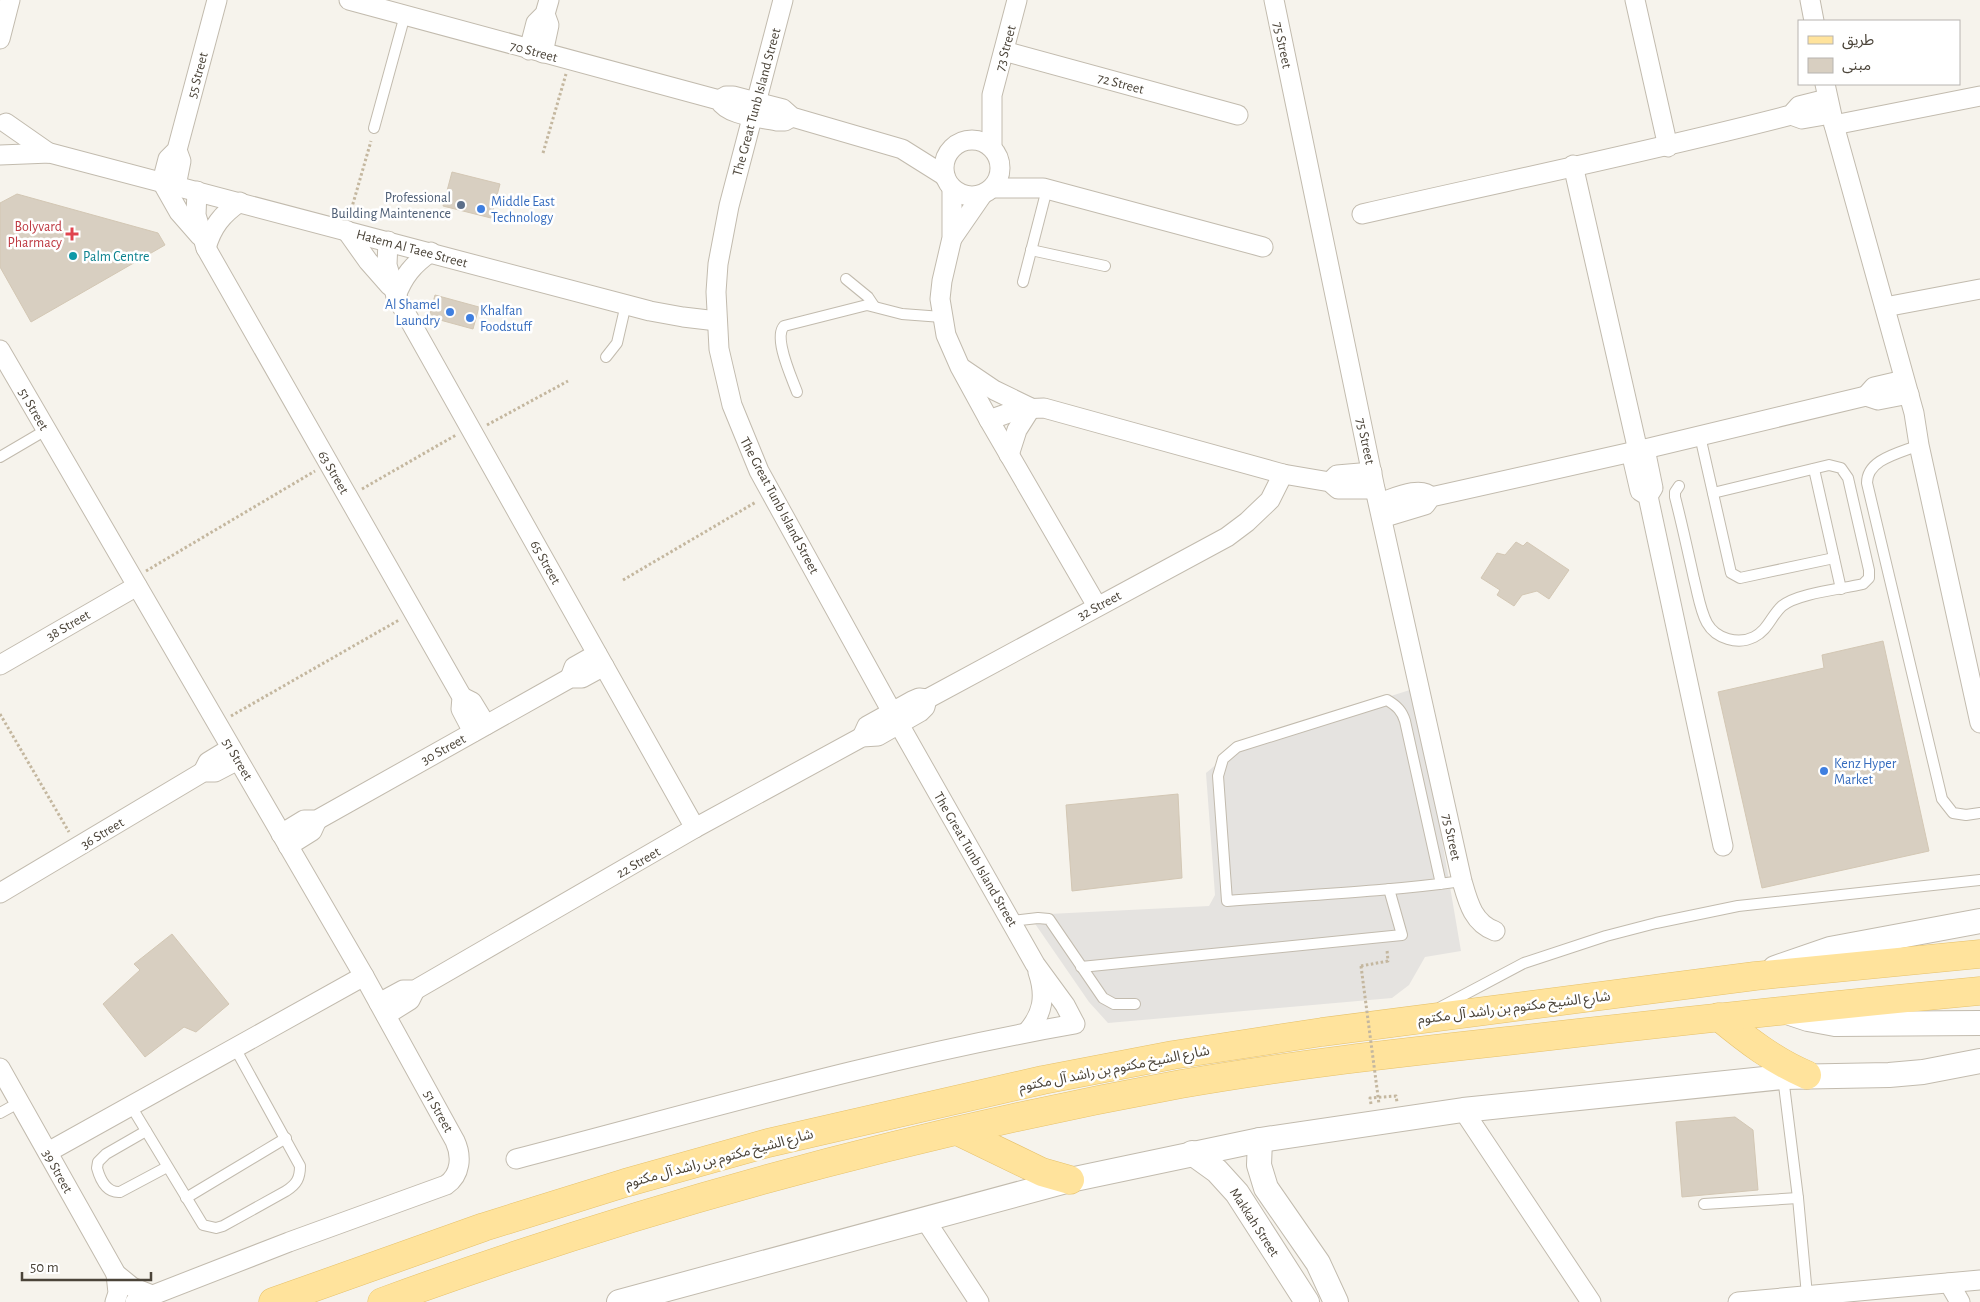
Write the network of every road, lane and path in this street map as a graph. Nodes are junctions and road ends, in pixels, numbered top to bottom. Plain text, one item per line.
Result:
1 (10, 0) edge
2 (217, 0) edge
3 (349, 0) edge
4 (783, 0) edge
5 (1017, 0) edge
6 (1274, 0) edge
7 (1634, 0) edge
8 (1810, 0) edge
9 (547, 7) edge
10 (405, 15) junction
11 (1814, 20) edge
12 (0, 39) edge
13 (536, 51) junction
14 (1004, 51) junction
15 (570, 60) junction
16 (992, 95) junction
17 (1980, 96) edge
18 (1829, 106) edge
19 (755, 109) junction
20 (2, 115) edge
21 (1238, 116) dead end
22 (374, 128) joint
23 (959, 144) junction
24 (1668, 147) junction
25 (902, 149) junction
26 (50, 153) junction
27 (543, 153) dead end
28 (996, 153) junction
29 (0, 155) edge
30 (1573, 166) junction
31 (948, 182) junction
32 (169, 184) junction
33 (1045, 189) junction
34 (197, 191) junction
35 (987, 192) junction
36 (240, 202) junction
37 (1362, 214) dead end
38 (346, 230) junction
39 (952, 238) junction
40 (388, 241) junction
41 (204, 243) junction
42 (1263, 248) dead end
43 (1031, 250) junction
44 (431, 252) junction
45 (1106, 266) dead end
46 (846, 279) dead end
47 (1023, 282) dead end
48 (1980, 289) edge
49 (394, 292) junction
50 (626, 304) junction
51 (874, 306) junction
52 (1885, 307) junction
53 (942, 317) junction
54 (717, 320) junction
55 (0, 350) edge
56 (606, 357) dead end
57 (960, 367) junction
58 (568, 381) dead end
59 (1906, 387) junction
60 (797, 392) dead end
61 (1031, 408) junction
62 (989, 420) junction
63 (46, 430) junction
64 (472, 430) junction
65 (1700, 436) junction
66 (1919, 445) junction
67 (1638, 451) junction
68 (1009, 455) junction
69 (0, 456) edge
70 (329, 463) junction
71 (1814, 469) junction
72 (1276, 472) junction
73 (1679, 486) dead end
74 (772, 493) junction
75 (1712, 493) junction
76 (1377, 495) junction
77 (348, 497) junction
78 (1834, 558) junction
79 (623, 580) dead end
80 (135, 582) junction
81 (1841, 589) junction
82 (1097, 606) junction
83 (414, 612) junction
84 (601, 660) junction
85 (0, 665) edge
86 (1974, 671) edge
87 (0, 714) edge
88 (895, 718) junction
89 (1980, 723) edge
90 (217, 724) junction
91 (480, 729) junction
92 (234, 754) junction
93 (1980, 813) edge
94 (695, 828) junction
95 (284, 840) junction
96 (1723, 846) dead end
97 (77, 847) junction
98 (1980, 880) edge
99 (1462, 881) junction
100 (1441, 884) junction
101 (1389, 889) junction
102 (0, 893) edge
103 (1011, 921) junction
104 (1980, 921) edge
105 (1495, 931) dead end
106 (1980, 954) edge
107 (1388, 961) dead end
108 (1036, 964) junction
109 (1081, 967) junction
110 (364, 976) junction
111 (1755, 976) junction
112 (1980, 992) edge
113 (1135, 1004) dead end
114 (382, 1009) junction
115 (1783, 1010) junction
116 (1719, 1017) junction
117 (1417, 1020) junction
118 (1980, 1023) edge
119 (1027, 1032) junction
120 (235, 1048) junction
121 (1980, 1061) edge
122 (0, 1068) edge
123 (1795, 1076) junction
124 (20, 1102) junction
125 (1379, 1104) dead end
126 (131, 1106) junction
127 (1463, 1110) junction
128 (0, 1114) edge
129 (146, 1131) junction
130 (957, 1131) junction
131 (286, 1138) junction
132 (1260, 1140) junction
133 (48, 1152) junction
134 (1192, 1152) junction
135 (516, 1159) dead end
136 (167, 1167) junction
137 (1070, 1180) junction
138 (186, 1198) junction
139 (1798, 1198) junction
140 (1704, 1204) dead end
141 (924, 1218) junction
142 (116, 1274) junction
143 (1980, 1280) edge
144 (1948, 1284) junction
145 (152, 1295) junction
146 (1807, 1295) junction
147 (1339, 1300) edge
148 (115, 1302) edge
149 (135, 1302) edge
150 (272, 1302) edge
151 (382, 1302) edge
152 (619, 1302) edge
153 (979, 1302) edge
154 (1307, 1302) edge
155 (1592, 1302) edge
156 (1738, 1302) edge
157 (1960, 1302) edge

1 - 12 street
2 - 32 street, 55 Street
3 - 10 street, 70 Street
4 - 19 street, The Great Tunb Island Street
5 - 14 street, 73 Street
6 - 76 street, 75 Street
7 - 24 street
8 - 11 street
9 - 13 street
10 - 13 street, 70 Street
10 - 22 lane
13 - 15 street, 70 Street
14 - 16 street, 73 Street
14 - 21 street, 72 Street
15 - 19 street, 70 Street
15 - 27 path
16 - 23 street, 73 Street
16 - 28 street, 73 Street
17 - 18 street
18 - 24 street
18 - 52 street
19 - 25 street, 70 Street
19 - 54 street, The Great Tunb Island Street
20 - 26 street, Hatem Al Taee Street
20 - 29 street
22 - 38 path
23 - 25 street, 70 Street
23 - 28 street
23 - 31 street
24 - 30 street
25 - 31 street, 70 Street
26 - 29 street, Hatem Al Taee Street
26 - 32 street, Hatem Al Taee Street
28 - 33 street
28 - 35 street
30 - 37 street
30 - 67 street
31 - 35 street
31 - 39 street
32 - 34 street, Hatem Al Taee Street
32 - 41 street, 63 Street
33 - 35 street
33 - 42 street
33 - 43 lane
34 - 36 street, Hatem Al Taee Street
34 - 41 street, 63 Street
35 - 39 street
36 - 38 street, Hatem Al Taee Street
36 - 41 street
38 - 40 street, Hatem Al Taee Street
38 - 49 street, 65 Street
39 - 53 street
40 - 44 street, Hatem Al Taee Street
40 - 49 street, 65 Street
41 - 70 street, 63 Street
43 - 45 lane
43 - 47 lane
44 - 49 street
44 - 50 street, Hatem Al Taee Street
46 - 51 lane
48 - 52 street
49 - 64 street, 65 Street
50 - 54 street, Hatem Al Taee Street
50 - 56 lane
51 - 53 lane
51 - 60 lane
52 - 59 street
53 - 57 street
54 - 74 street, The Great Tunb Island Street
55 - 63 street, 51 Street
57 - 61 street
57 - 62 street
58 - 64 path
59 - 65 street
59 - 66 street
61 - 62 street
61 - 68 street
61 - 72 street
62 - 68 street
63 - 69 lane
63 - 80 street, 51 Street
64 - 77 path
64 - 84 street, 65 Street
65 - 67 street
65 - 75 lane
66 - 86 street
66 - 93 lane
67 - 76 street
67 - 96 street
68 - 82 street
70 - 77 street, 63 Street
70 - 80 path
71 - 75 lane
71 - 78 lane
71 - 81 lane
72 - 76 street
72 - 82 street, 32 Street
73 - 81 lane
74 - 79 path
74 - 88 street, The Great Tunb Island Street
75 - 78 lane
76 - 99 street, 75 Street
77 - 83 street, 63 Street
78 - 81 lane
80 - 85 street, 38 Street
80 - 90 street, 51 Street
82 - 88 street, 32 Street
83 - 90 path
83 - 91 street, 63 Street
84 - 91 street, 30 Street
84 - 94 street, 65 Street
86 - 89 street
87 - 97 path
88 - 94 street, 22 Street
88 - 103 street, The Great Tunb Island Street
90 - 92 street, 51 Street
91 - 95 street, 30 Street
92 - 95 street, 51 Street
92 - 97 street, 36 Street
94 - 114 street, 22 Street
95 - 110 street, 51 Street
97 - 102 street, 36 Street
98 - 117 lane
99 - 100 lane
99 - 105 street, 75 Street
100 - 101 lane
100 - 101 lane
101 - 109 lane
103 - 108 street, The Great Tunb Island Street
103 - 109 lane
104 - 111 street
106 - 111 main road, شارع الشيخ مكتوم بن راشد آل مكتوم
107 - 125 path, bridge
108 - 119 street, The Great Tunb Island Street
108 - 119 street, The Great Tunb Island Street
109 - 113 lane
110 - 114 street, 51 Street
110 - 120 street
111 - 117 main road, شارع الشيخ مكتوم بن راشد آل مكتوم
112 - 115 main road, شارع الشيخ مكتوم بن راشد آل مكتوم
114 - 145 street, 51 Street
115 - 116 main road, شارع الشيخ مكتوم بن راشد آل مكتوم
115 - 118 street
116 - 123 main road
116 - 130 main road, شارع الشيخ مكتوم بن راشد آل مكتوم
117 - 150 main road, شارع الشيخ مكتوم بن راشد آل مكتوم
119 - 135 street
120 - 126 street
120 - 131 lane
121 - 123 street
122 - 124 street, 39 Street
123 - 127 street
123 - 139 lane
124 - 128 lane
124 - 133 street, 39 Street
126 - 129 lane
126 - 133 street
127 - 132 street
127 - 155 street
129 - 136 lane
129 - 136 lane
130 - 137 main road
130 - 151 main road, شارع الشيخ مكتوم بن راشد آل مكتوم
131 - 138 lane
131 - 138 lane
132 - 134 street
132 - 147 street, Makkah Street
133 - 142 street, 39 Street
134 - 137 street
134 - 154 street, Makkah Street
136 - 138 lane
137 - 141 street
139 - 140 lane
139 - 146 lane
141 - 152 street
141 - 153 street
142 - 145 street, 39 Street
142 - 148 street, 39 Street
143 - 144 street
144 - 146 street
144 - 157 street
145 - 149 street
146 - 156 street

